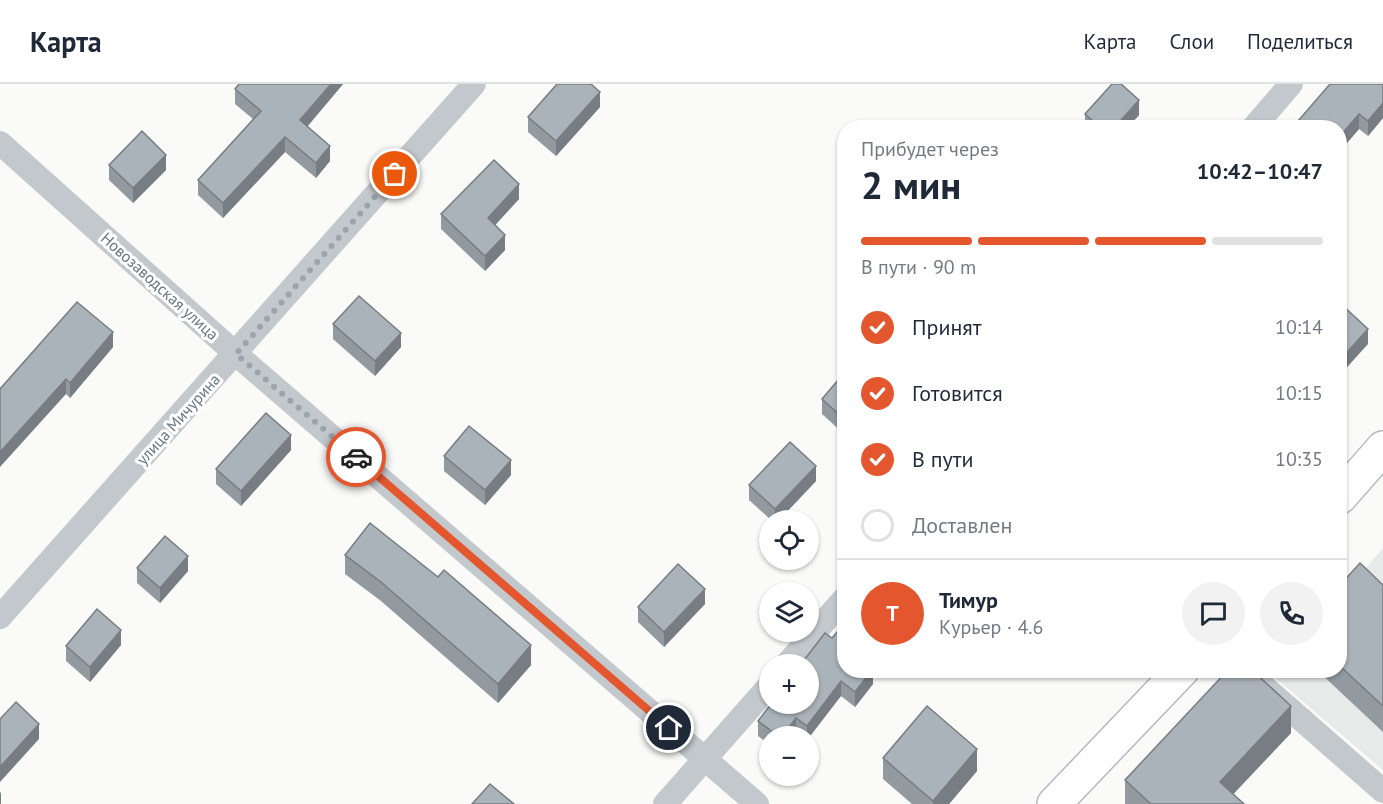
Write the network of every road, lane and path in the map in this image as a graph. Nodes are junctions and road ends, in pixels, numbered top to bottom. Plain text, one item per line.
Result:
1 (474, 84) edge
2 (1291, 84) edge
3 (1260, 120) edge
4 (0, 143) edge
5 (236, 354) junction
6 (1383, 448) edge
7 (1347, 489) edge
8 (837, 607) edge
9 (0, 617) edge
10 (796, 654) edge
11 (1174, 678) edge
12 (1254, 678) edge
13 (759, 698) edge
14 (705, 759) junction
15 (1383, 791) edge
16 (665, 804) edge
17 (757, 804) edge
18 (1054, 804) edge

1 - 5 street, улица Мичурина
2 - 3 street
4 - 5 street, Новозаводская улица
5 - 9 street, улица Мичурина
5 - 14 street, Новозаводская улица
6 - 7 street
8 - 10 street
11 - 18 street
12 - 15 street
13 - 14 street
14 - 16 street
14 - 17 street, Новозаводская улица

